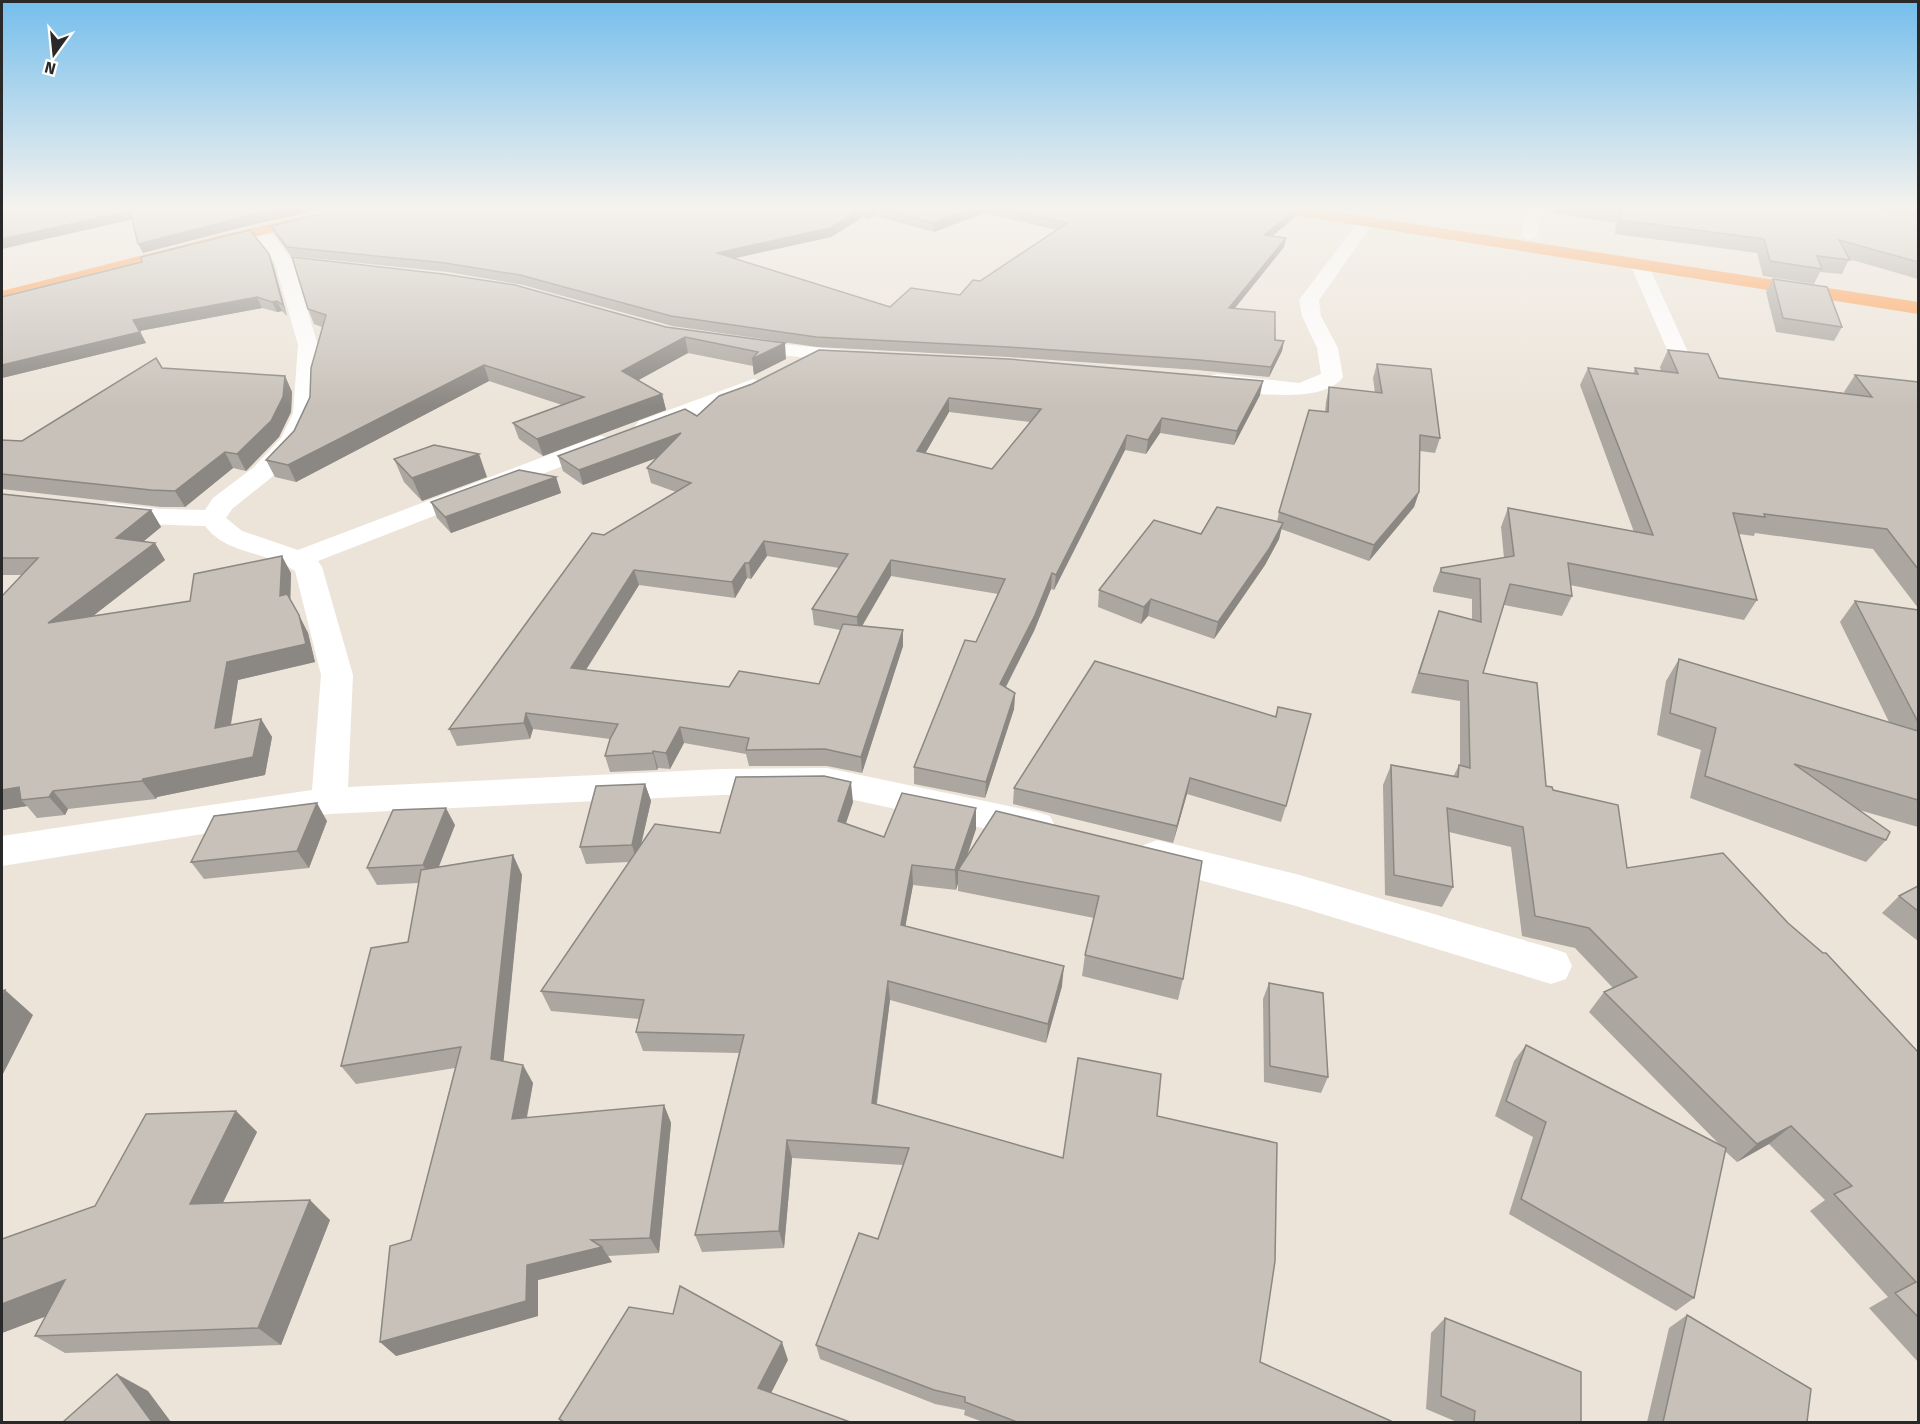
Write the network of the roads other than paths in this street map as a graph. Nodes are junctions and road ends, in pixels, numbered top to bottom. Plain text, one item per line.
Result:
1 (37, 274) edge
2 (89, 274) edge
3 (287, 274) edge
4 (1324, 274) edge
5 (1644, 274) edge
6 (1705, 274) edge
7 (1773, 274) edge
8 (2, 283) edge
9 (2, 297) edge
10 (1918, 298) edge
11 (1918, 308) edge
12 (722, 343) edge
13 (1678, 352) edge
14 (817, 355) junction
15 (876, 358) edge
16 (1197, 379) edge
17 (92, 509) edge
18 (213, 518) junction
19 (299, 560) junction
20 (329, 801) junction
21 (1074, 836) edge
22 (1120, 847) edge
23 (2, 851) edge
24 (1551, 966) dead end

1 - 8 highway
2 - 9 highway
3 - 18 street
4 - 16 street
5 - 13 street
6 - 11 highway
7 - 10 highway
12 - 14 street
14 - 15 street
14 - 19 street
17 - 18 street
18 - 19 street
19 - 20 street
20 - 21 street
20 - 23 street
22 - 24 street

